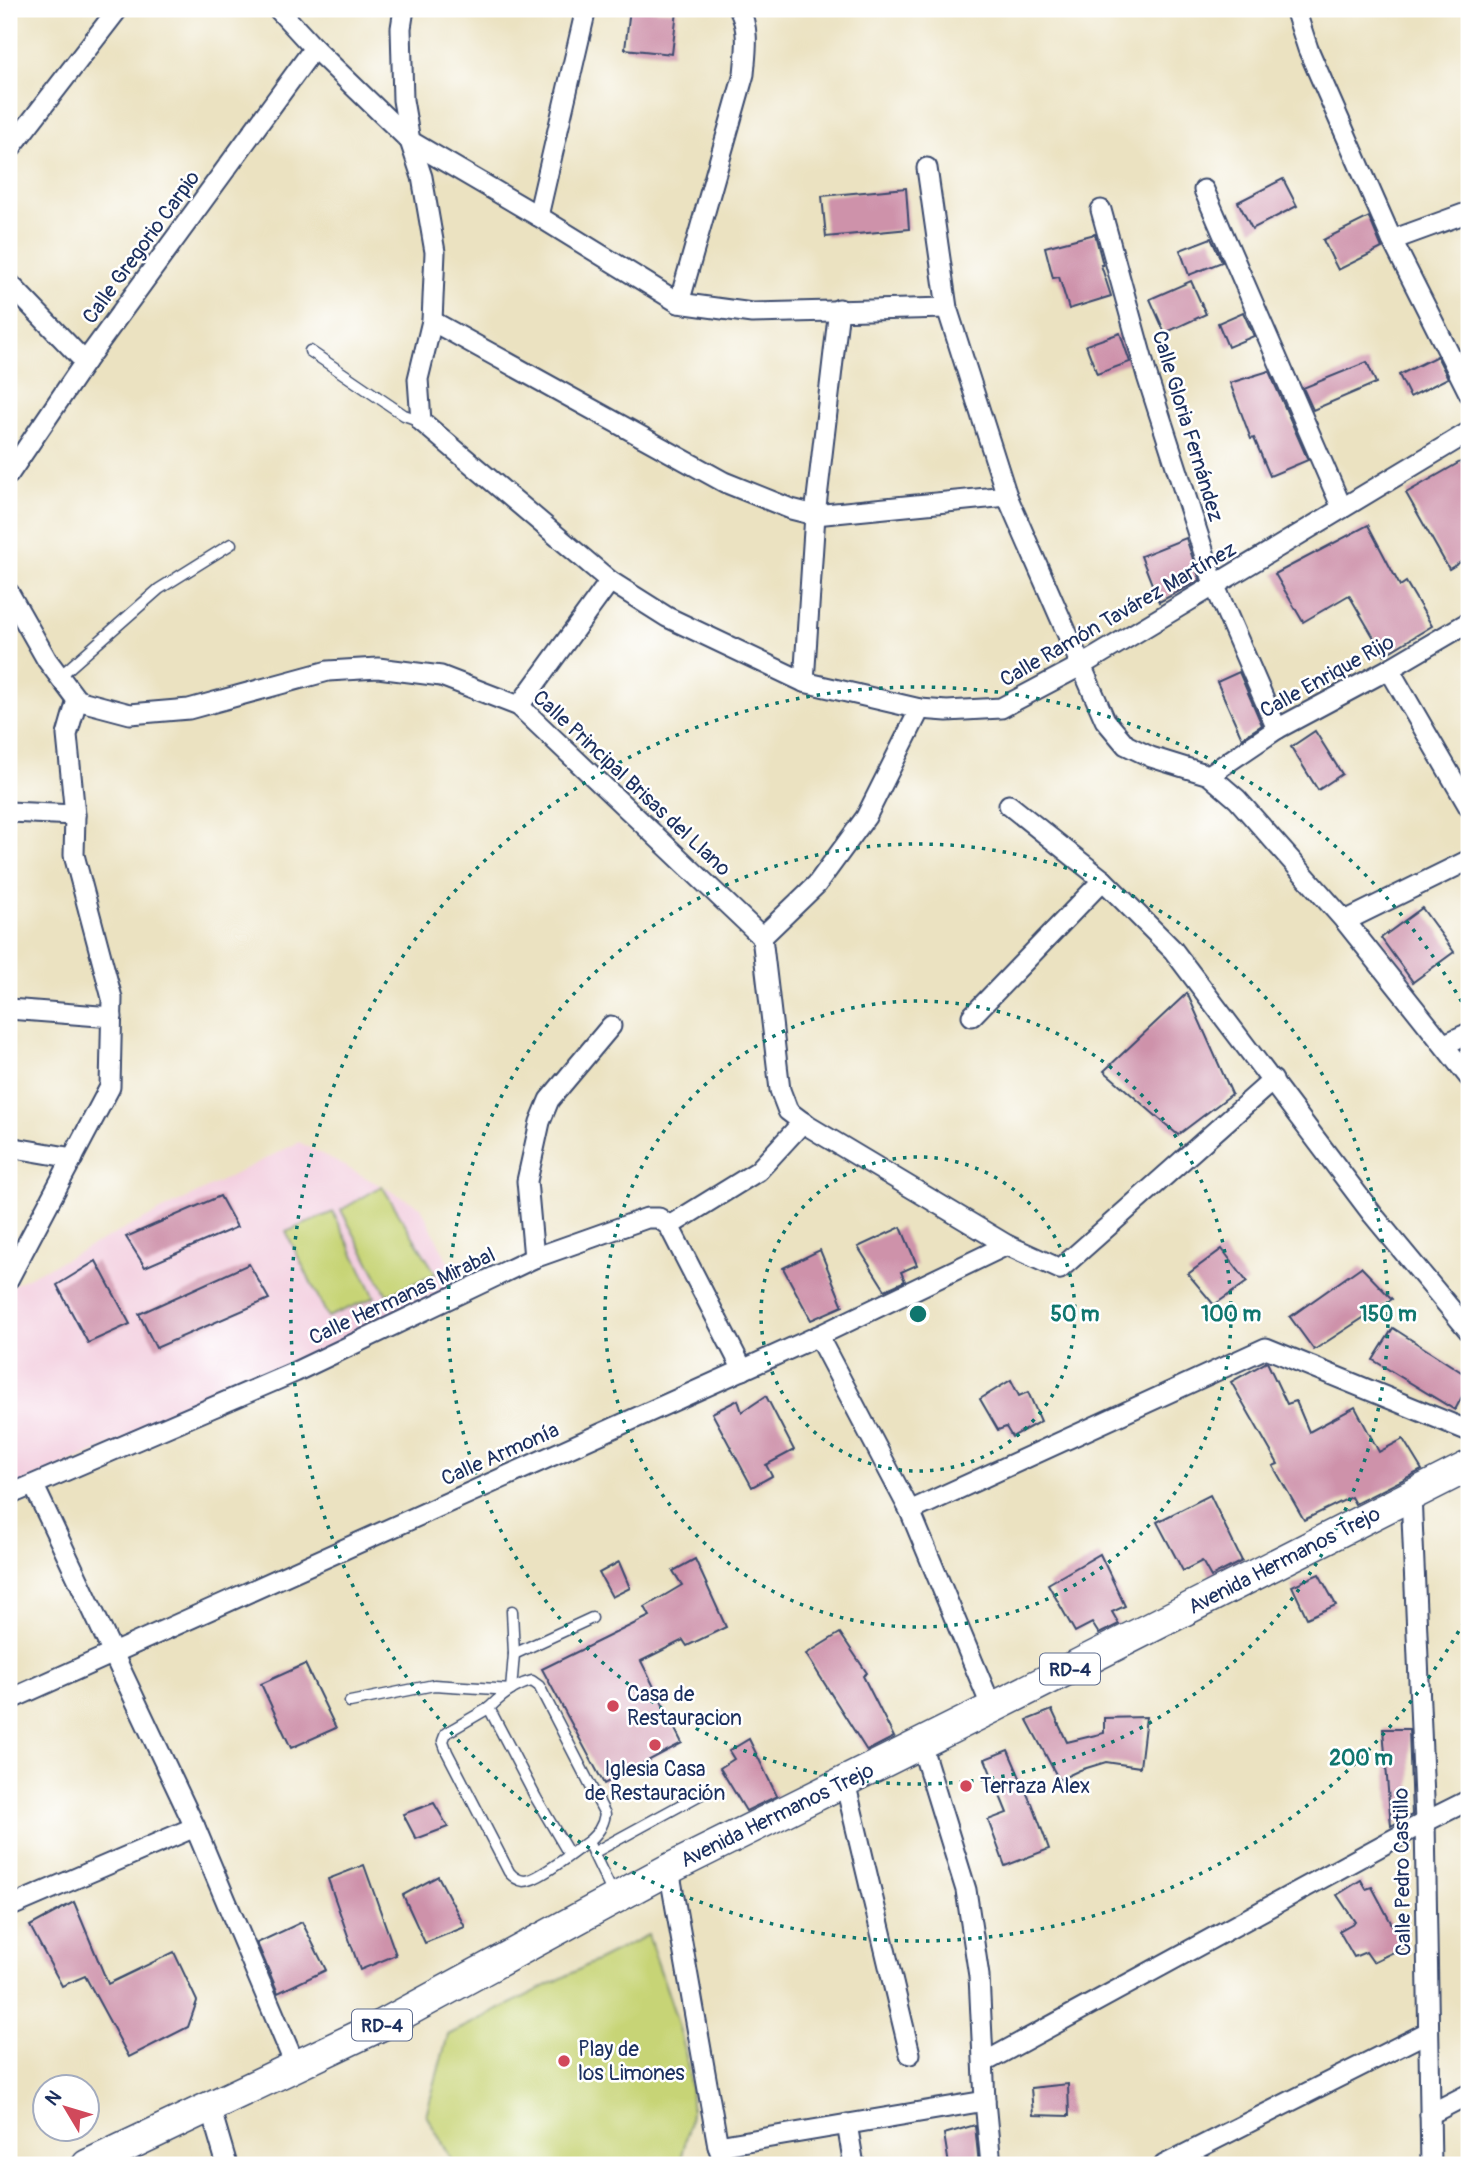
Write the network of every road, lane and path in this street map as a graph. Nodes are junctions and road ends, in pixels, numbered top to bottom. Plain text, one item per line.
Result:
1 (117, 9) edge
2 (278, 9) edge
3 (404, 9) edge
4 (586, 9) edge
5 (739, 9) edge
6 (1295, 9) edge
7 (314, 48) junction
8 (410, 141) junction
9 (9, 150) edge
10 (927, 168) dead end
11 (1204, 190) dead end
12 (1101, 210) dead end
13 (1469, 212) edge
14 (538, 216) junction
15 (1392, 240) junction
16 (9, 283) edge
17 (678, 303) junction
18 (947, 307) junction
19 (839, 309) junction
20 (432, 321) junction
21 (310, 351) dead end
22 (85, 362) junction
23 (1469, 393) edge
24 (421, 421) junction
25 (1469, 432) edge
26 (9, 474) edge
27 (1007, 496) junction
28 (1342, 509) junction
29 (815, 515) junction
30 (231, 544) dead end
31 (610, 581) junction
32 (1214, 584) junction
33 (9, 593) edge
34 (1469, 622) edge
35 (1082, 665) junction
36 (1389, 669) junction
37 (59, 677) junction
38 (804, 682) junction
39 (77, 700) junction
40 (519, 706) junction
41 (920, 709) junction
42 (1277, 729) junction
43 (1209, 775) junction
44 (1009, 805) dead end
45 (1469, 807) edge
46 (9, 813) edge
47 (75, 816) junction
48 (1469, 860) edge
49 (1103, 880) junction
50 (1345, 921) junction
51 (762, 937) junction
52 (9, 1009) edge
53 (971, 1016) dead end
54 (112, 1017) junction
55 (611, 1026) dead end
56 (1469, 1033) edge
57 (1445, 1044) junction
58 (1469, 1077) edge
59 (1273, 1080) junction
60 (803, 1122) junction
61 (9, 1147) edge
62 (73, 1158) junction
63 (669, 1226) junction
64 (1007, 1245) junction
65 (534, 1258) junction
66 (9, 1278) edge
67 (1469, 1331) edge
68 (818, 1336) junction
69 (743, 1370) junction
70 (1469, 1431) edge
71 (1469, 1466) edge
72 (34, 1486) junction
73 (1411, 1494) junction
74 (9, 1495) edge
75 (910, 1511) junction
76 (512, 1611) dead end
77 (592, 1618) dead end
78 (113, 1652) junction
79 (513, 1654) junction
80 (511, 1690) junction
81 (9, 1700) edge
82 (350, 1702) dead end
83 (489, 1708) junction
84 (992, 1709) junction
85 (921, 1744) junction
86 (845, 1782) junction
87 (703, 1793) dead end
88 (1469, 1800) edge
89 (1424, 1822) junction
90 (195, 1827) junction
91 (588, 1842) junction
92 (593, 1853) junction
93 (569, 1854) junction
94 (669, 1868) junction
95 (614, 1898) junction
96 (9, 1907) edge
97 (1428, 2032) junction
98 (910, 2054) dead end
99 (985, 2062) junction
100 (296, 2067) junction
101 (1469, 2094) edge
102 (985, 2101) junction
103 (210, 2107) junction
104 (1430, 2114) junction
105 (847, 2124) junction
106 (718, 2146) junction
107 (87, 2165) edge
108 (227, 2165) edge
109 (725, 2165) edge
110 (854, 2165) edge
111 (991, 2165) edge
112 (1164, 2165) edge
113 (1431, 2165) edge

1 - 9 street
2 - 7 street
3 - 8 street
4 - 14 street
5 - 17 street
6 - 15 street
7 - 8 street
7 - 22 street, Calle Gregorio Carpio
8 - 14 street
8 - 20 street
10 - 18 street
11 - 28 street
12 - 32 street, Calle Gloria Fernández
13 - 15 street
14 - 17 street
15 - 23 street
16 - 22 street
17 - 19 street
18 - 19 street
18 - 27 street
19 - 29 street
20 - 24 street
20 - 29 street
21 - 24 lane
22 - 26 street, Calle Gregorio Carpio
24 - 31 street, Calle Ramón Tavárez Martínez
25 - 28 street, Calle Ramón Tavárez Martínez
27 - 29 street
27 - 35 street
28 - 32 street, Calle Ramón Tavárez Martínez
29 - 38 street
30 - 37 lane
31 - 38 street, Calle Ramón Tavárez Martínez
31 - 40 street
32 - 35 street, Calle Ramón Tavárez Martínez
32 - 42 street, Calle Gloria Fernández
33 - 37 street
34 - 36 street, Calle Enrique Rijo
35 - 41 street, Calle Ramón Tavárez Martínez
35 - 43 street
36 - 42 street, Calle Enrique Rijo
36 - 45 street
37 - 39 street
38 - 41 street, Calle Ramón Tavárez Martínez
39 - 40 street, Calle Principal Brisas del Llano
39 - 47 street
40 - 51 street, Calle Principal Brisas del Llano
41 - 51 street
42 - 43 street, Calle Enrique Rijo
43 - 50 street
44 - 49 street
46 - 47 street
47 - 54 street
48 - 50 street
49 - 53 street
49 - 59 street
50 - 57 street
51 - 60 street
52 - 54 street
54 - 62 street
55 - 65 street
56 - 57 street
57 - 58 street
59 - 64 street
59 - 67 street
60 - 63 street
60 - 64 street
61 - 62 street
62 - 66 street
63 - 65 street, Calle Hermanas Mirabal
63 - 69 street
64 - 68 street, Calle Armonía
65 - 72 street, Calle Hermanas Mirabal
68 - 69 street, Calle Armonía
68 - 75 street
69 - 78 street, Calle Armonía
70 - 75 street
71 - 73 main road, Avenida Hermanos Trejo / RD-4
72 - 74 street, Calle Hermanas Mirabal
72 - 78 street
73 - 84 main road, Avenida Hermanos Trejo / RD-4
73 - 89 street, Calle Pedro Castillo
75 - 84 street
76 - 79 lane
77 - 79 lane
78 - 81 street, Calle Armonía
78 - 90 street
79 - 80 lane
80 - 82 lane
80 - 83 lane
80 - 91 lane
83 - 93 lane
83 - 93 lane
84 - 85 main road, Avenida Hermanos Trejo / RD-4
85 - 86 main road, Avenida Hermanos Trejo / RD-4
85 - 99 street
86 - 94 main road, Avenida Hermanos Trejo / RD-4
86 - 98 street
87 - 92 lane
88 - 89 street
89 - 97 street, Calle Pedro Castillo
89 - 99 street
90 - 96 street
90 - 100 street
91 - 92 lane
91 - 93 lane
92 - 95 lane
94 - 95 main road, Avenida Hermanos Trejo / RD-4
94 - 106 street
95 - 100 main road, Avenida Hermanos Trejo / RD-4
97 - 104 street, Calle Pedro Castillo
97 - 112 street
99 - 102 street
100 - 103 main road, Avenida Hermanos Trejo / RD-4
101 - 104 street
102 - 105 street
102 - 111 street
103 - 107 main road, Avenida Hermanos Trejo / RD-4
103 - 108 street
104 - 113 street, Calle Pedro Castillo
105 - 106 street
105 - 110 street
106 - 109 street

